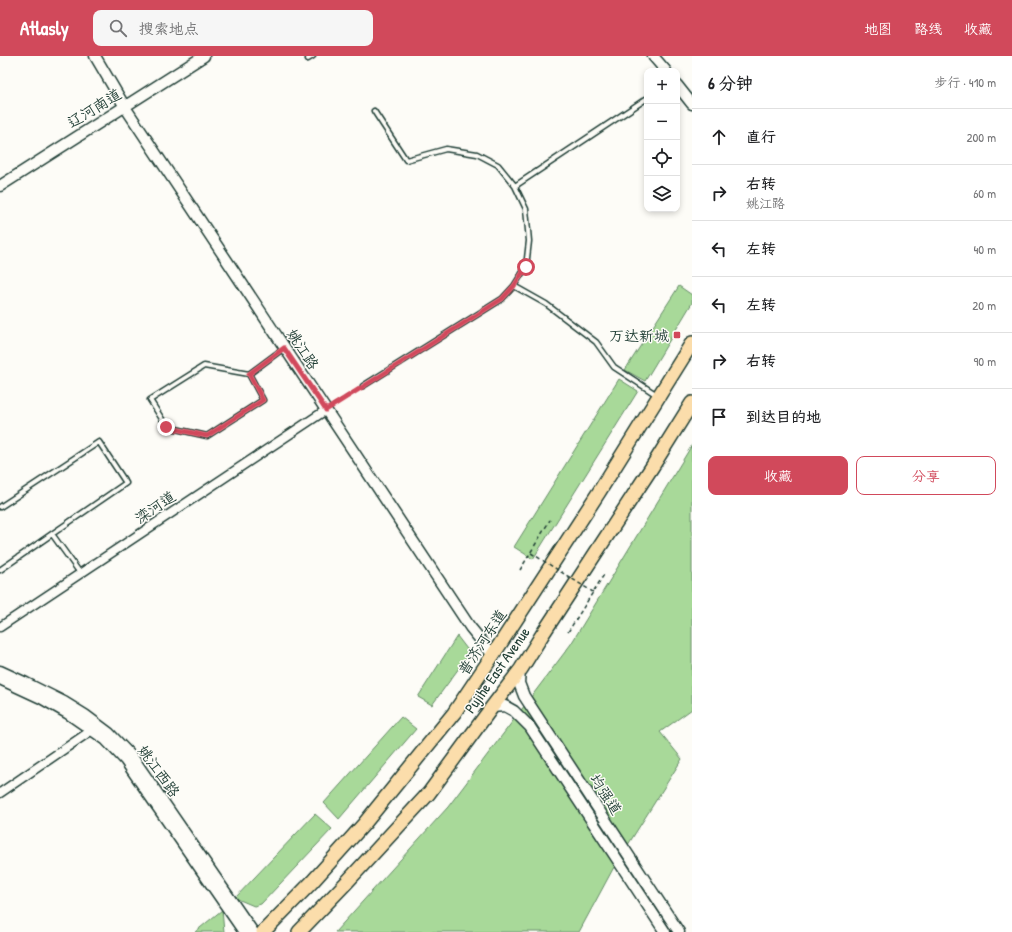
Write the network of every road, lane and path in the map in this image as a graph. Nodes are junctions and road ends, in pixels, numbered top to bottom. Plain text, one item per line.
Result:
1 (95, 56) edge
2 (204, 56) edge
3 (313, 56) edge
4 (653, 56) edge
5 (661, 56) edge
6 (308, 60) dead end
7 (663, 68) edge
8 (671, 68) edge
9 (680, 80) edge
10 (680, 89) edge
11 (692, 95) edge
12 (644, 100) edge
13 (692, 104) edge
14 (125, 107) junction
15 (374, 111) dead end
16 (0, 186) edge
17 (515, 186) junction
18 (514, 286) junction
19 (692, 343) edge
20 (284, 348) junction
21 (249, 374) junction
22 (364, 386) joint
23 (659, 396) junction
24 (692, 403) edge
25 (326, 410) junction
26 (0, 507) edge
27 (550, 520) dead end
28 (52, 534) junction
29 (531, 553) junction
30 (0, 570) edge
31 (520, 570) dead end
32 (605, 572) dead end
33 (80, 573) junction
34 (593, 592) junction
35 (0, 627) edge
36 (568, 632) dead end
37 (493, 655) junction
38 (521, 669) junction
39 (0, 671) edge
40 (0, 679) edge
41 (492, 707) junction
42 (92, 730) junction
43 (0, 793) edge
44 (244, 932) edge
45 (254, 932) edge
46 (263, 932) edge
47 (299, 932) edge
48 (665, 932) edge
49 (679, 932) edge

1 - 14 street, 姚江路
2 - 14 street, 辽河南道
3 - 6 lane
4 - 7 street
5 - 8 street
9 - 11 street
10 - 13 street
12 - 17 lane
14 - 16 street, 辽河南道
14 - 20 street, 姚江路
15 - 17 lane
17 - 18 lane
18 - 22 lane
18 - 23 lane
19 - 23 main road, 普济河东道
20 - 21 lane
20 - 25 street, 姚江路
21 - 21 lane
22 - 25 path
23 - 37 main road, 普济河东道
24 - 38 main road, Pujihe East Avenue
25 - 33 street, 滦河道
25 - 37 street, 姚江路
26 - 28 lane
27 - 29 path
28 - 30 lane
28 - 33 lane
29 - 31 path
29 - 34 path, bridge
32 - 34 path
33 - 35 street, 滦河道
34 - 36 path
37 - 46 main road, 普济河东道
38 - 41 main road, Pujihe East Avenue
38 - 49 street, 均强道
39 - 45 street, 姚江西路
40 - 42 street, 姚江西路
41 - 47 main road, Pujihe East Avenue
41 - 48 street, 均强道
42 - 43 street
42 - 44 street, 姚江西路

